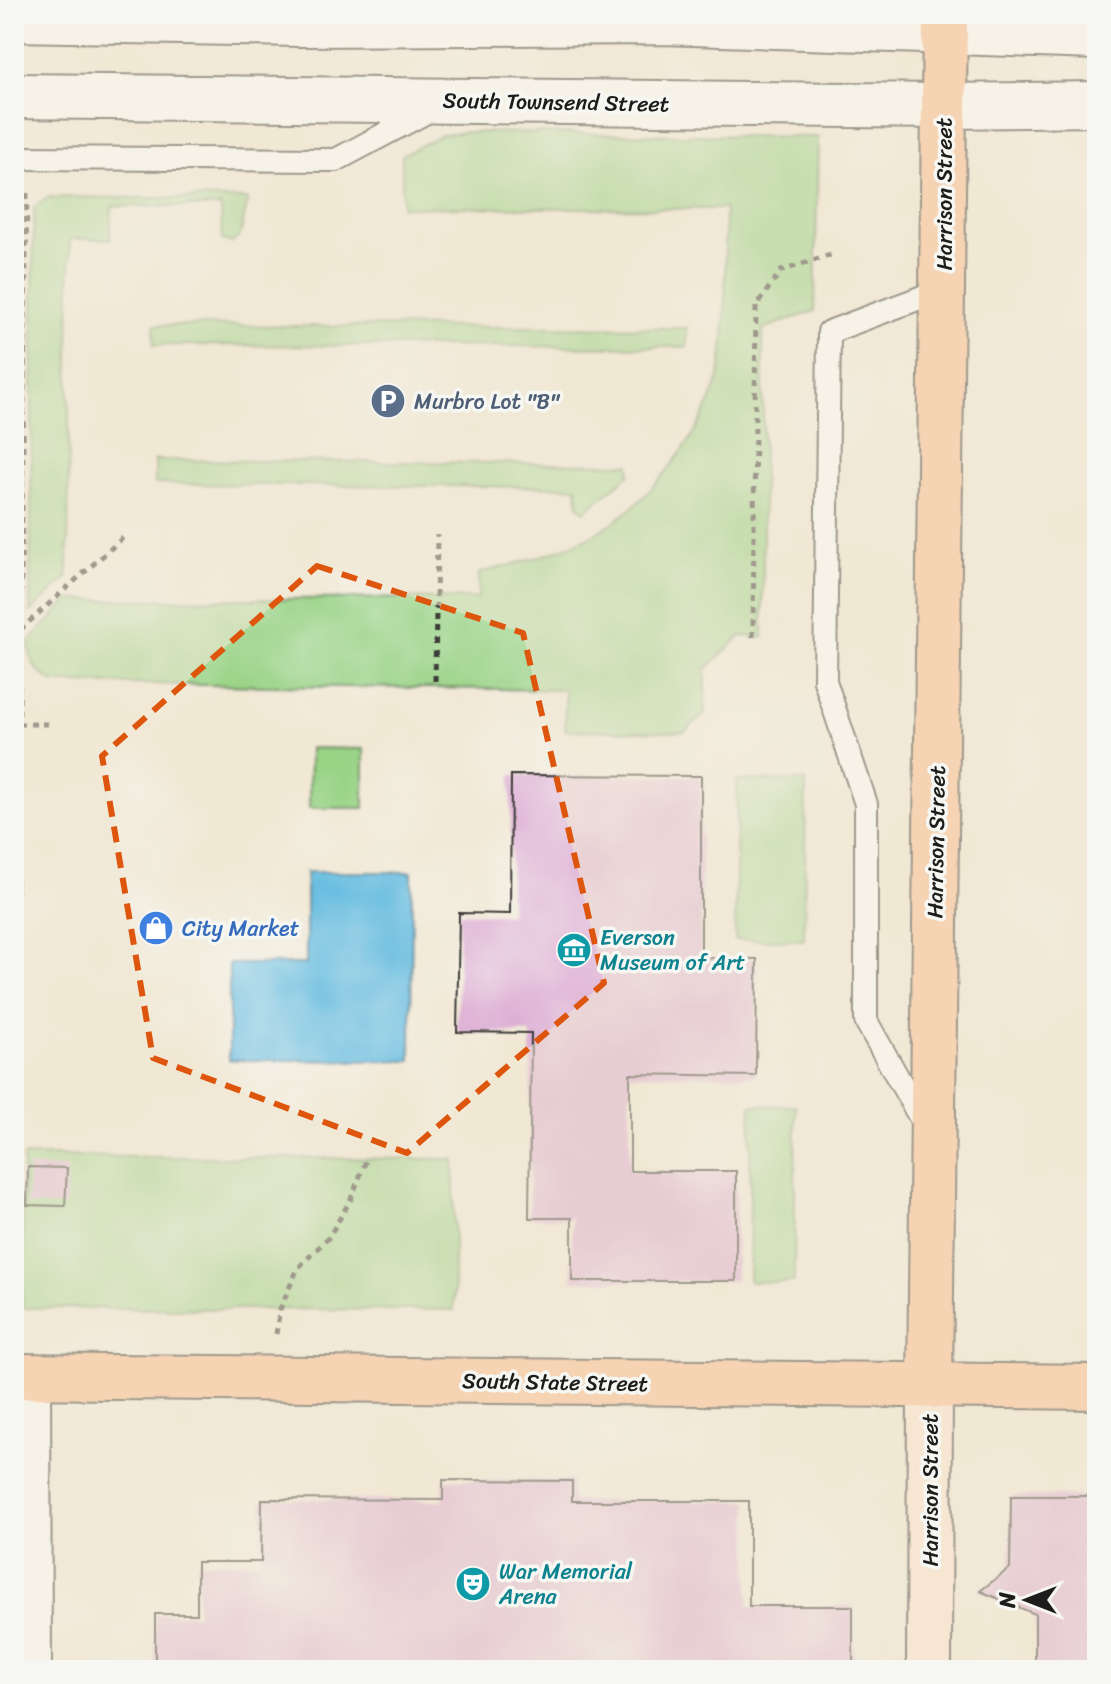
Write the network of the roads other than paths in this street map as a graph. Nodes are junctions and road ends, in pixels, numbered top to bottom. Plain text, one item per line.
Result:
1 (14, 19) edge
2 (256, 19) edge
3 (423, 19) edge
4 (945, 23) edge
5 (1097, 37) edge
6 (14, 96) edge
7 (447, 101) junction
8 (1097, 104) edge
9 (945, 106) junction
10 (21, 158) edge
11 (944, 289) junction
12 (932, 1137) junction
13 (21, 1376) edge
14 (930, 1385) junction
15 (1097, 1387) edge
16 (30, 1670) edge
17 (929, 1670) edge

1 - 2 street
2 - 3 street
3 - 4 street
4 - 5 street
4 - 9 main road, Harrison Street
6 - 7 street, South Townsend Street
7 - 9 street, South Townsend Street
7 - 10 lane
8 - 9 street, South Townsend Street
9 - 11 main road, Harrison Street
11 - 12 main road, Harrison Street
11 - 12 lane
12 - 14 main road, Harrison Street
13 - 14 main road, South State Street
13 - 16 street
14 - 15 main road, South State Street
14 - 17 main road, Harrison Street

